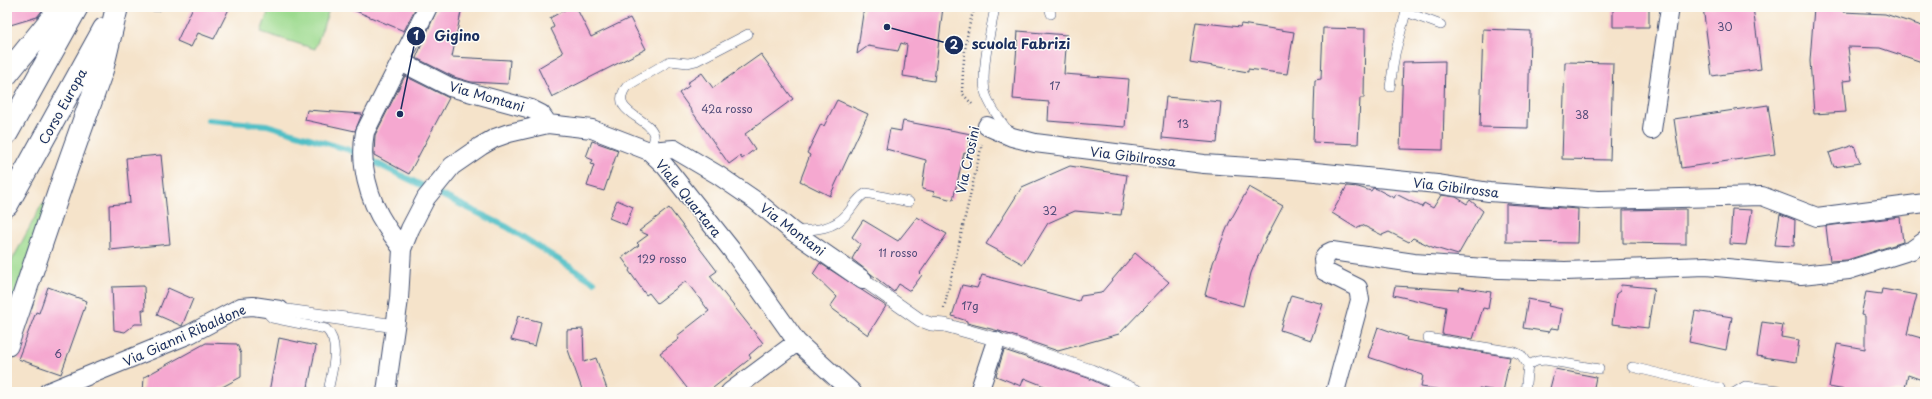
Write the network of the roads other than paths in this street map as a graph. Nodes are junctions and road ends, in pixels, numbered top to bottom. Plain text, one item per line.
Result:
1 (77, 7) edge
2 (117, 7) edge
3 (428, 7) edge
4 (995, 7) edge
5 (1670, 7) edge
6 (1406, 10) edge
7 (54, 11) edge
8 (1441, 25) dead end
9 (748, 34) dead end
10 (401, 62) junction
11 (9, 65) edge
12 (1390, 86) dead end
13 (548, 124) junction
14 (986, 126) road end
15 (1652, 130) dead end
16 (7, 133) edge
17 (1012, 138) junction
18 (650, 151) junction
19 (909, 202) dead end
20 (1925, 203) edge
21 (7, 205) edge
22 (792, 231) junction
23 (1925, 241) edge
24 (402, 249) junction
25 (863, 280) joint
26 (274, 310) junction
27 (396, 326) junction
28 (1428, 338) dead end
29 (996, 341) junction
30 (797, 342) junction
31 (7, 345) edge
32 (1528, 365) junction
33 (1632, 367) dead end
34 (1599, 369) dead end
35 (1778, 390) dead end
36 (48, 392) edge
37 (328, 392) edge
38 (386, 392) edge
39 (730, 392) edge
40 (852, 392) edge
41 (979, 392) edge
42 (1138, 392) edge
43 (1335, 392) edge
44 (1525, 392) edge
45 (1721, 392) edge
46 (1735, 392) edge

1 - 16 main road
2 - 21 main road, Corso Europa
2 - 31 main road
3 - 10 street
4 - 17 lane
5 - 15 street
6 - 8 lane
6 - 12 lane
7 - 11 main road
9 - 18 lane
10 - 13 street, Via Montani
10 - 24 street
13 - 18 street, Viale Quartara
13 - 24 street, Viale Quartara
14 - 17 street, Via Gibilrossa
17 - 20 street, Via Gibilrossa
18 - 22 street, Via Montani
18 - 30 street, Viale Quartara
19 - 22 lane
22 - 25 street, Via Montani
23 - 43 street
24 - 27 street, Viale Quartara
25 - 29 street, Via Montani
26 - 27 street, Via Gianni Ribaldone
26 - 36 street, Via Gianni Ribaldone
26 - 37 lane
27 - 38 street, Viale Quartara
28 - 32 lane
29 - 41 street
29 - 42 street, Via Montani
30 - 39 street
30 - 40 street, Viale Quartara
32 - 34 lane
32 - 44 lane
33 - 45 lane
35 - 46 lane

